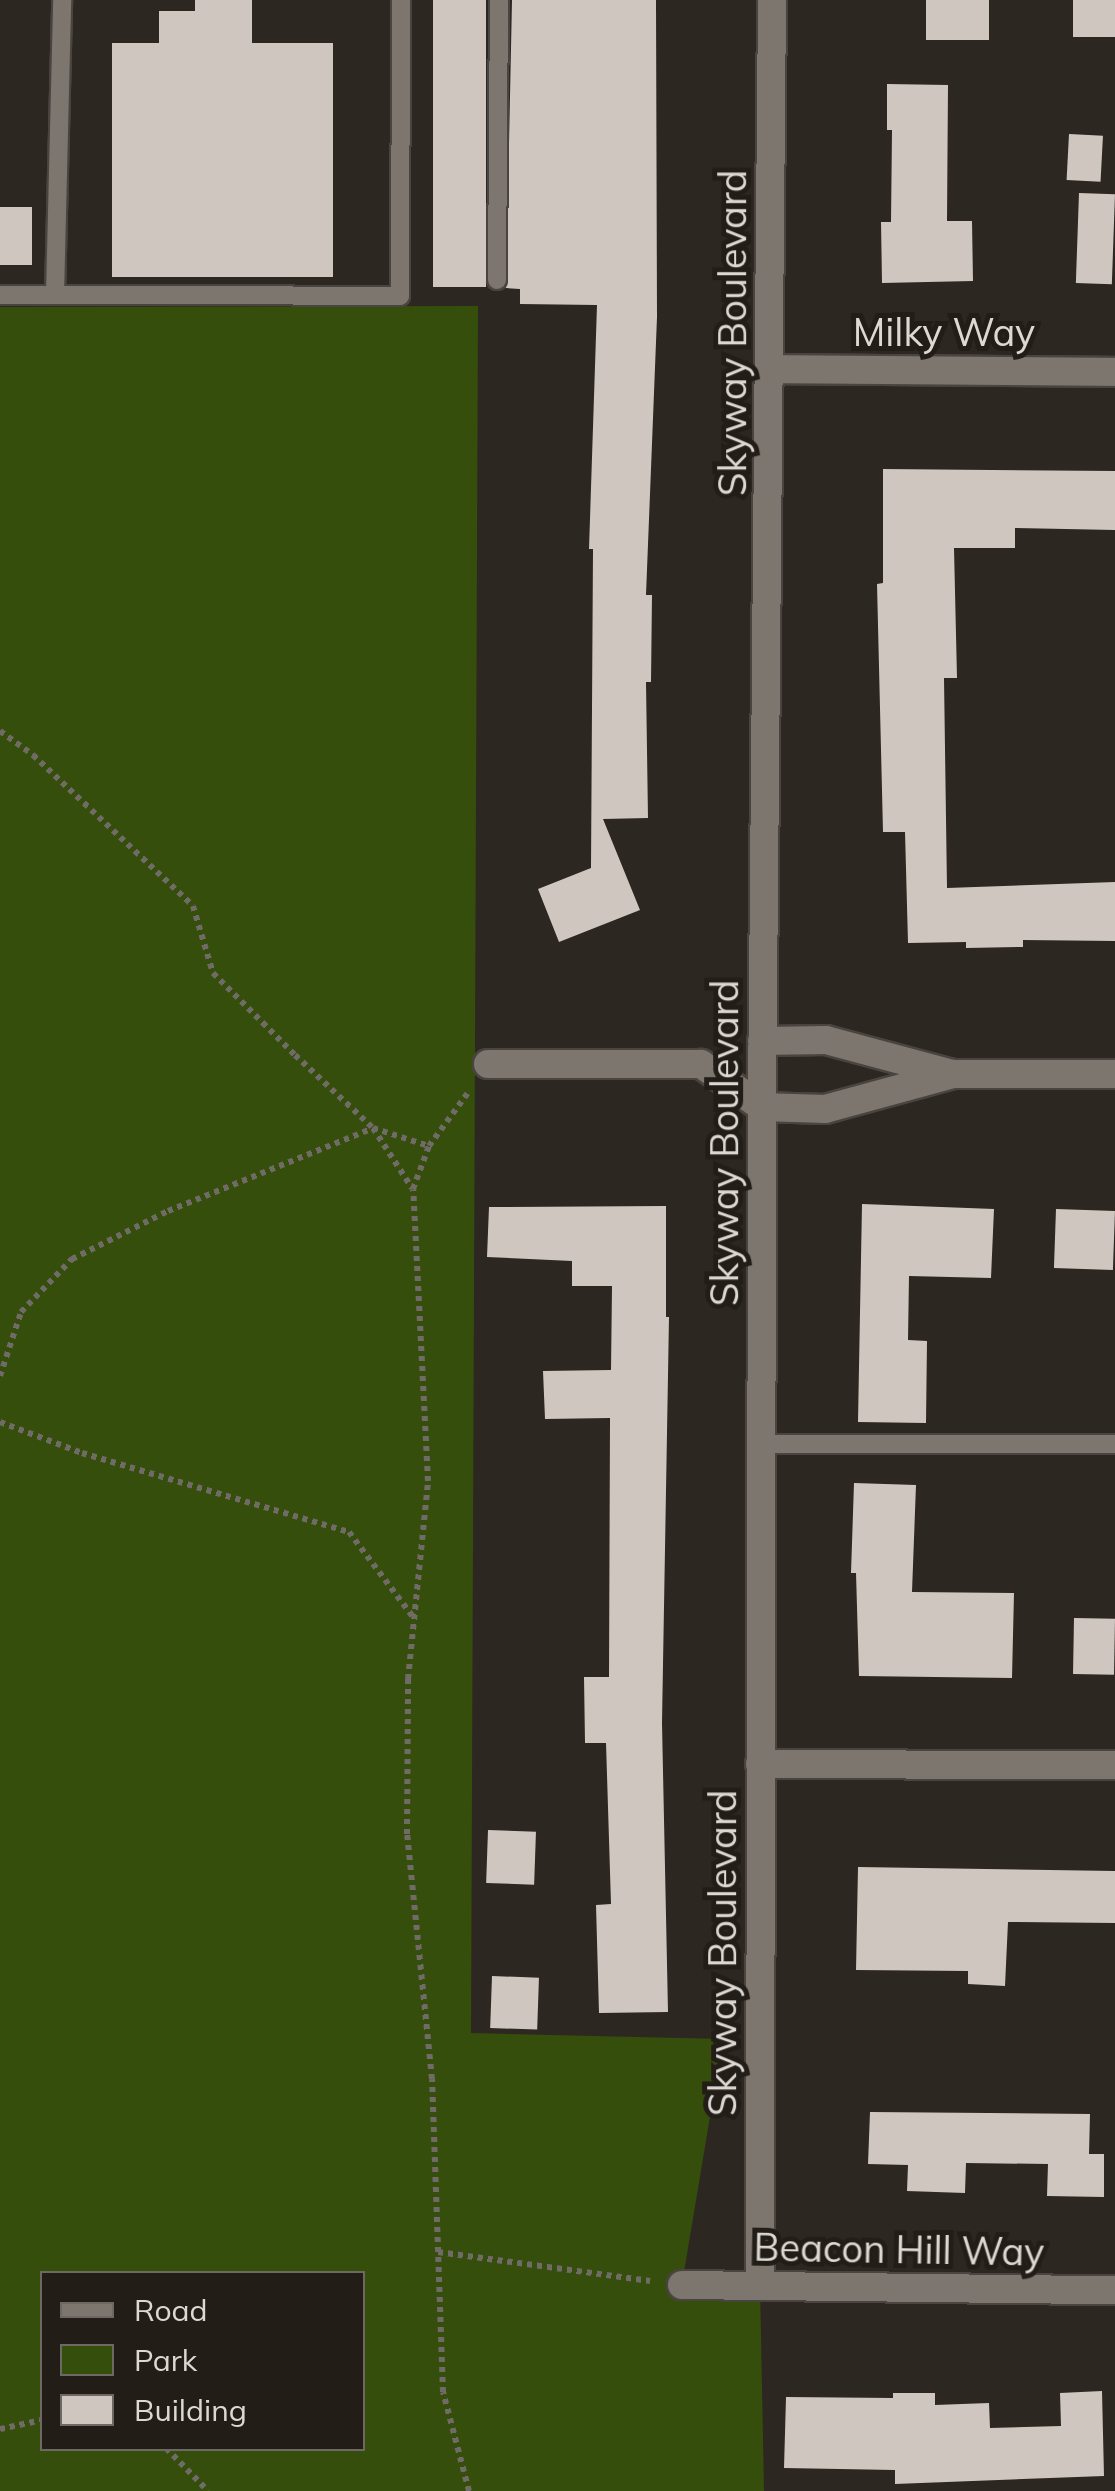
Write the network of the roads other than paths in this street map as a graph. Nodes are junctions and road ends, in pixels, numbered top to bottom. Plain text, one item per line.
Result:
1 (62, 0) edge
2 (401, 0) edge
3 (499, 0) edge
4 (772, 0) edge
5 (497, 280) dead end
6 (0, 295) edge
7 (56, 295) junction
8 (772, 370) junction
9 (1115, 372) edge
10 (762, 1041) junction
11 (488, 1064) road end
12 (953, 1074) junction
13 (1115, 1074) edge
14 (762, 1107) junction
15 (762, 1444) junction
16 (1115, 1444) edge
17 (760, 1764) junction
18 (1115, 1765) edge
19 (682, 2285) road end
20 (760, 2286) junction
21 (1115, 2290) edge

1 - 7 lane
2 - 7 lane
3 - 5 lane
4 - 8 street, Skyway Boulevard
6 - 7 lane
8 - 9 street, Milky Way
8 - 10 street, Skyway Boulevard
10 - 12 street
10 - 14 street, Skyway Boulevard
11 - 14 street
12 - 13 street
12 - 14 street
14 - 15 street, Skyway Boulevard
15 - 16 lane
15 - 17 street, Skyway Boulevard
17 - 18 street
17 - 20 street, Skyway Boulevard
19 - 20 street, Beacon Hill Way
20 - 21 street, Beacon Hill Way

